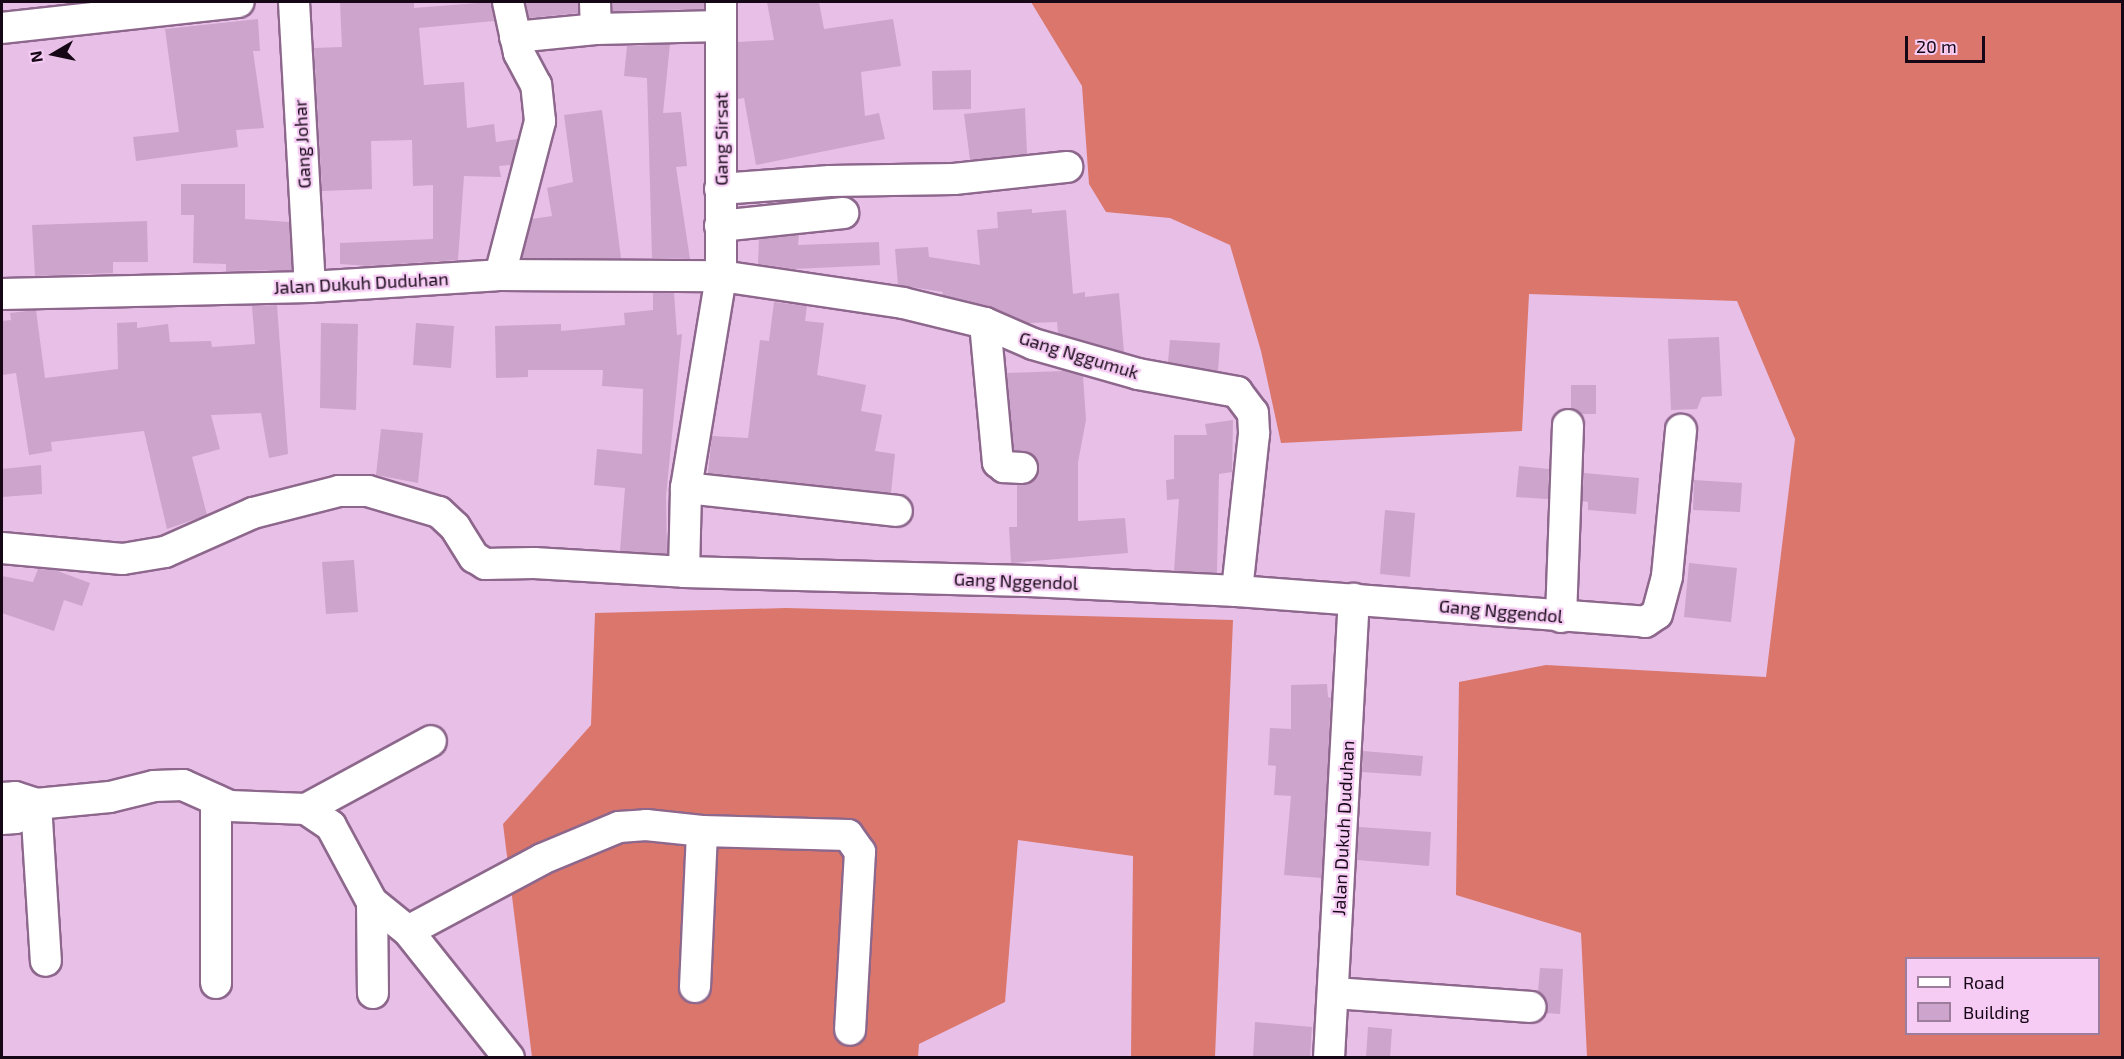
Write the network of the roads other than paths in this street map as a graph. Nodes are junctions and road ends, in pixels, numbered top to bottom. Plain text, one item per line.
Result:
1 (239, 2) edge
2 (294, 2) edge
3 (508, 2) edge
4 (721, 14) edge
5 (595, 15) edge
6 (2, 28) edge
7 (515, 37) junction
8 (1066, 167) dead end
9 (720, 189) junction
10 (843, 213) dead end
11 (720, 226) junction
12 (500, 275) junction
13 (721, 276) junction
14 (310, 287) junction
15 (2, 294) edge
16 (985, 323) junction
17 (1568, 425) dead end
18 (1682, 430) dead end
19 (1022, 468) dead end
20 (686, 488) junction
21 (897, 511) dead end
22 (2, 548) edge
23 (684, 572) junction
24 (1237, 591) junction
25 (1354, 598) junction
26 (1561, 617) junction
27 (431, 741) dead end
28 (2, 798) edge
29 (216, 800) junction
30 (36, 804) junction
31 (306, 809) junction
32 (2, 819) edge
33 (702, 831) junction
34 (372, 902) junction
35 (408, 931) junction
36 (46, 961) dead end
37 (216, 983) dead end
38 (695, 987) dead end
39 (373, 993) dead end
40 (1335, 993) junction
41 (1530, 1007) dead end
42 (850, 1030) dead end
43 (509, 1058) edge
44 (1329, 1058) edge

1 - 6 street
2 - 14 street, Gang Johar
3 - 7 street
4 - 5 street
4 - 9 street, Gang Sirsat
5 - 7 street
7 - 12 street
8 - 9 street
9 - 11 street, Gang Sirsat
10 - 11 street
11 - 13 street, Gang Sirsat
12 - 13 street, Jalan Dukuh Duduhan
12 - 14 street, Jalan Dukuh Duduhan
13 - 16 street, Gang Nggumuk
13 - 20 street
14 - 15 street, Jalan Dukuh Duduhan
16 - 19 street
16 - 24 street, Gang Nggumuk
17 - 26 street
18 - 26 street, Gang Nggendol
20 - 21 street
20 - 23 street
22 - 23 street, Gang Nggendol
23 - 24 street, Gang Nggendol
24 - 25 street, Gang Nggendol
25 - 26 street, Gang Nggendol
25 - 40 street, Jalan Dukuh Duduhan
27 - 31 street
28 - 30 street
29 - 30 street
29 - 31 street
29 - 37 street
30 - 32 street
30 - 36 street
31 - 34 street
33 - 35 street
33 - 38 street
33 - 42 street
34 - 35 street
34 - 39 street
35 - 43 street
40 - 41 street
40 - 44 street, Jalan Dukuh Duduhan

